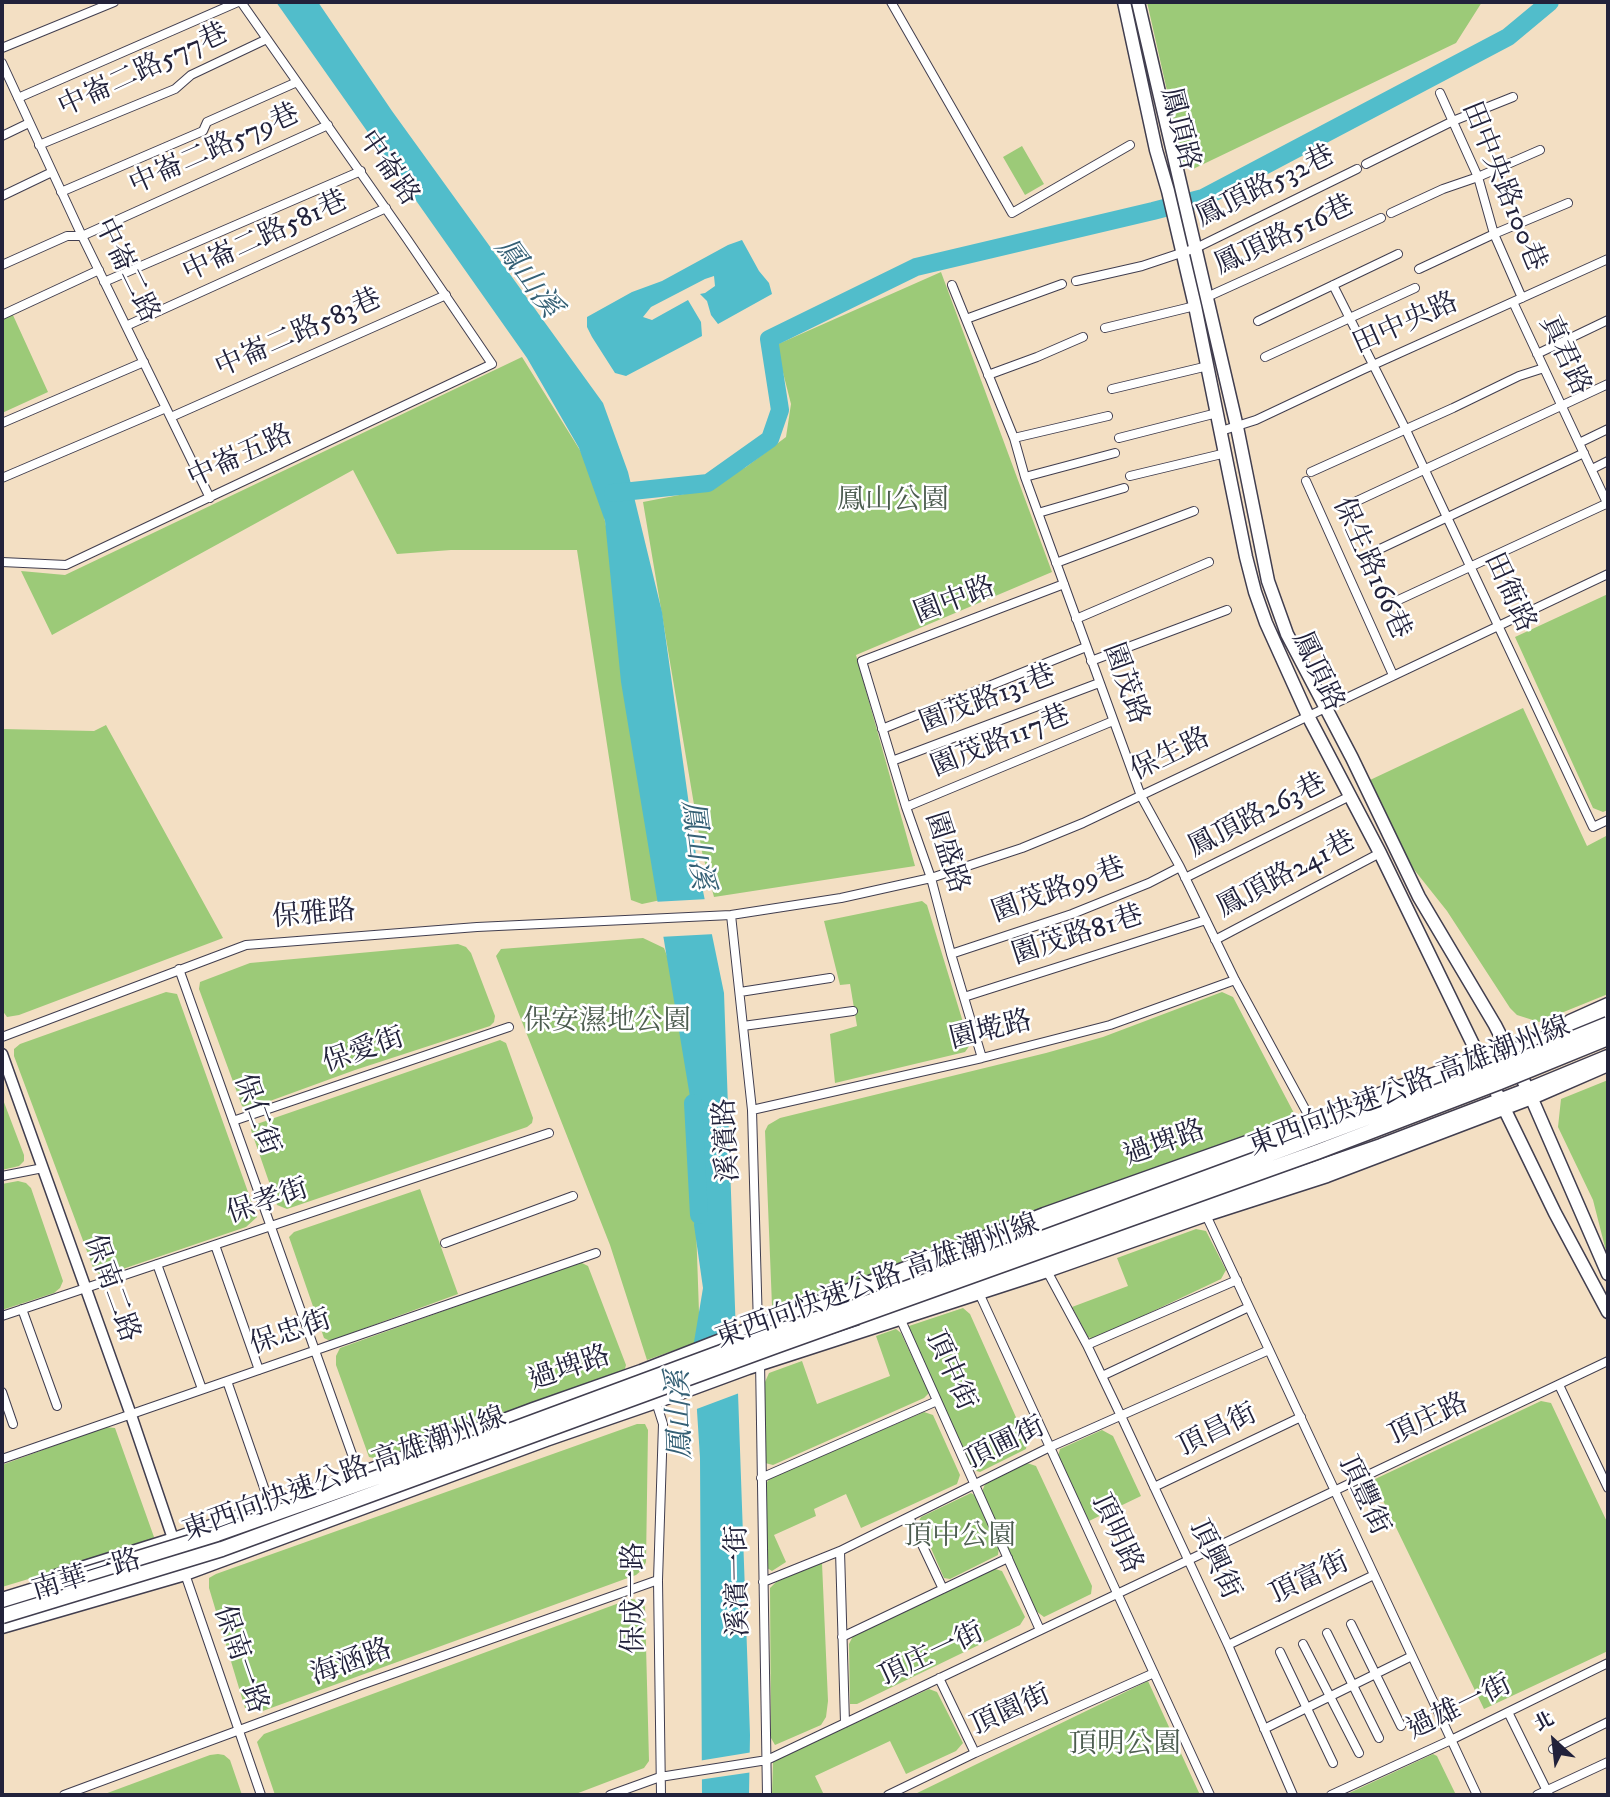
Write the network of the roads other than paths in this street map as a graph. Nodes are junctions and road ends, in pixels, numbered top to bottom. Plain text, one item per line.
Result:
1 (114, 2) edge
2 (240, 2) edge
3 (891, 2) edge
4 (1124, 2) edge
5 (1138, 2) edge
6 (267, 39) junction
7 (2, 48) edge
8 (2, 63) edge
9 (4, 75) edge
10 (298, 82) junction
11 (1440, 93) dead end
12 (1513, 97) dead end
13 (18, 98) junction
14 (1453, 121) junction
15 (29, 123) junction
16 (328, 125) junction
17 (2, 136) edge
18 (39, 145) junction
19 (1130, 145) dead end
20 (1540, 150) dead end
21 (1366, 164) dead end
22 (1357, 169) dead end
23 (52, 172) junction
24 (361, 172) junction
25 (1478, 177) junction
26 (61, 192) junction
27 (2, 196) edge
28 (1568, 203) dead end
29 (386, 208) junction
30 (1391, 213) dead end
31 (1381, 218) dead end
32 (1494, 234) junction
33 (82, 236) junction
34 (1196, 248) junction
35 (1182, 252) junction
36 (1398, 254) dead end
37 (1608, 260) edge
38 (2, 265) edge
39 (99, 270) junction
40 (1419, 270) dead end
41 (1076, 281) dead end
42 (104, 282) junction
43 (1062, 284) dead end
44 (952, 285) dead end
45 (1334, 285) junction
46 (1415, 288) dead end
47 (446, 295) junction
48 (1207, 297) junction
49 (1522, 298) junction
50 (1513, 302) junction
51 (1195, 306) junction
52 (2, 315) edge
53 (1350, 318) junction
54 (966, 319) junction
55 (1608, 320) edge
56 (1258, 321) dead end
57 (126, 326) junction
58 (1105, 328) dead end
59 (1083, 337) dead end
60 (1537, 354) junction
61 (1265, 357) dead end
62 (144, 362) junction
63 (492, 363) joint
64 (1373, 365) junction
65 (1208, 366) junction
66 (1544, 368) junction
67 (988, 374) junction
68 (1608, 384) edge
69 (1112, 389) dead end
70 (1562, 406) junction
71 (166, 408) junction
72 (1217, 413) junction
73 (1108, 416) dead end
74 (171, 417) junction
75 (2, 423) edge
76 (1237, 426) junction
77 (1405, 428) junction
78 (1608, 429) edge
79 (1221, 431) junction
80 (1014, 438) junction
81 (1119, 438) dead end
82 (1579, 443) junction
83 (1115, 453) dead end
84 (1226, 453) junction
85 (1584, 453) junction
86 (1608, 461) edge
87 (1592, 469) junction
88 (1424, 470) junction
89 (1130, 476) dead end
90 (1025, 477) junction
91 (2, 478) edge
92 (1124, 488) dead end
93 (210, 498) junction
94 (1608, 504) edge
95 (1342, 508) dead end
96 (1194, 512) dead end
97 (1038, 513) junction
98 (1447, 516) junction
99 (1367, 555) dead end
100 (2, 562) edge
101 (1209, 562) dead end
102 (1056, 563) junction
103 (1471, 566) junction
104 (1608, 574) edge
105 (1064, 584) junction
106 (1392, 604) dead end
107 (1227, 610) dead end
108 (1076, 619) junction
109 (1498, 625) junction
110 (1086, 647) junction
111 (862, 661) joint
112 (1091, 662) junction
113 (1393, 675) junction
114 (1099, 683) junction
115 (1325, 708) junction
116 (1308, 716) junction
117 (1113, 722) junction
118 (883, 729) junction
119 (892, 761) junction
120 (1141, 796) junction
121 (1350, 796) junction
122 (906, 807) junction
123 (1608, 820) edge
124 (1380, 853) junction
125 (1180, 867) junction
126 (932, 878) junction
127 (1185, 878) junction
128 (731, 915) junction
129 (1206, 920) junction
130 (1215, 940) junction
131 (951, 954) junction
132 (179, 970) junction
133 (830, 978) dead end
134 (1235, 980) junction
135 (740, 992) junction
136 (964, 997) junction
137 (1608, 1004) edge
138 (853, 1012) dead end
139 (1608, 1013) edge
140 (1608, 1024) edge
141 (743, 1026) junction
142 (509, 1027) dead end
143 (2, 1037) edge
144 (1608, 1038) edge
145 (1508, 1051) junction
146 (2, 1054) edge
147 (982, 1058) junction
148 (1481, 1061) junction
149 (1604, 1061) edge
150 (1530, 1094) junction
151 (1502, 1105) junction
152 (752, 1110) junction
153 (1311, 1119) junction
154 (233, 1121) junction
155 (549, 1133) dead end
156 (43, 1168) junction
157 (2, 1175) edge
158 (573, 1196) dead end
159 (1206, 1215) junction
160 (271, 1226) junction
161 (445, 1243) dead end
162 (215, 1245) junction
163 (596, 1252) dead end
164 (157, 1264) junction
165 (1047, 1271) junction
166 (1608, 1275) edge
167 (1237, 1280) junction
168 (85, 1289) junction
169 (979, 1293) junction
170 (1249, 1307) junction
171 (22, 1309) junction
172 (1608, 1312) edge
173 (2, 1316) edge
174 (900, 1318) junction
175 (758, 1326) junction
176 (775, 1340) junction
177 (1087, 1345) junction
178 (315, 1350) junction
179 (1269, 1350) junction
180 (1608, 1362) edge
181 (760, 1365) junction
182 (259, 1370) junction
183 (1102, 1376) junction
184 (227, 1381) junction
185 (1559, 1385) junction
186 (202, 1390) junction
187 (2, 1392) edge
188 (937, 1401) junction
189 (656, 1402) junction
190 (57, 1406) dead end
191 (131, 1415) junction
192 (1121, 1416) junction
193 (1301, 1417) junction
194 (13, 1424) dead end
195 (1050, 1447) junction
196 (2, 1459) edge
197 (359, 1474) junction
198 (761, 1478) junction
199 (975, 1485) junction
200 (1154, 1488) junction
201 (1608, 1488) edge
202 (1335, 1491) junction
203 (270, 1505) junction
204 (909, 1517) junction
205 (174, 1539) junction
206 (840, 1551) junction
207 (1008, 1558) junction
208 (1188, 1561) junction
209 (185, 1574) junction
210 (1374, 1575) junction
211 (658, 1580) junction
212 (763, 1582) junction
213 (943, 1589) junction
214 (2, 1593) edge
215 (1118, 1594) junction
216 (2, 1600) edge
217 (2, 1616) edge
218 (1351, 1624) dead end
219 (2, 1627) edge
220 (1040, 1630) junction
221 (1327, 1633) dead end
222 (842, 1637) junction
223 (1303, 1644) dead end
224 (1228, 1645) junction
225 (1280, 1652) dead end
226 (1412, 1656) junction
227 (1608, 1663) edge
228 (1154, 1674) junction
229 (1375, 1674) junction
230 (939, 1678) junction
231 (1352, 1686) junction
232 (1330, 1696) junction
233 (1307, 1708) junction
234 (1508, 1712) junction
235 (1608, 1722) edge
236 (845, 1723) junction
237 (1401, 1726) dead end
238 (239, 1729) junction
239 (1264, 1729) junction
240 (1379, 1738) dead end
241 (1451, 1740) junction
242 (1553, 1749) dead end
243 (1359, 1753) dead end
244 (975, 1754) junction
245 (767, 1760) junction
246 (1608, 1762) edge
247 (1333, 1763) dead end
248 (660, 1777) junction
249 (1548, 1793) edge
250 (64, 1795) edge
251 (261, 1795) edge
252 (610, 1795) edge
253 (661, 1795) edge
254 (767, 1795) edge
255 (888, 1795) edge
256 (1210, 1795) edge
257 (1293, 1795) edge
258 (1331, 1795) edge
259 (1477, 1795) edge
260 (1537, 1795) edge

1 - 7 street
2 - 6 street, 中崙路
2 - 13 street
3 - 19 street
4 - 35 main road, 鳳頂路
5 - 34 main road, 鳳頂路
6 - 10 street, 中崙路
6 - 18 street, 中崙二路577巷
8 - 9 street, 中崙二路
9 - 13 street, 中崙二路
10 - 16 street, 中崙路
10 - 26 street
11 - 14 street, 田中央路100巷
12 - 14 street
13 - 15 street, 中崙二路
14 - 21 street
14 - 25 street, 田中央路100巷
15 - 17 street
15 - 18 street, 中崙二路
16 - 24 street, 中崙路
16 - 33 street, 中崙二路579巷
18 - 23 street, 中崙二路
20 - 25 street
22 - 34 street, 鳳頂路532巷
23 - 26 street, 中崙二路
23 - 27 street
24 - 29 street, 中崙路
24 - 42 street
25 - 30 street
25 - 32 street, 田中央路100巷
26 - 33 street, 中崙二路
28 - 32 street
29 - 47 street, 中崙路
29 - 57 street, 中崙二路581巷
31 - 48 street, 鳳頂路516巷
32 - 40 street
32 - 49 street, 田中央路100巷
33 - 38 street, 中崙二路579巷
33 - 39 street, 中崙二路
34 - 35 street, 鳳頂路532巷
34 - 48 main road, 鳳頂路
35 - 41 street, 鳳頂路532巷
35 - 51 main road, 鳳頂路
36 - 45 street
37 - 49 street, 田中央路
39 - 42 street, 中崙二路
39 - 52 street
42 - 57 street, 中崙二路
43 - 54 street
44 - 54 street, 園茂路
45 - 53 street, 田衙路
45 - 56 street
46 - 53 street
47 - 63 street, 中崙路
47 - 74 street, 中崙二路583巷
48 - 76 main road, 鳳頂路
49 - 50 street, 田中央路
50 - 60 street, 真君路
50 - 64 street, 田中央路
51 - 58 street
51 - 65 main road, 鳳頂路
53 - 61 street
53 - 64 street, 田衙路
54 - 67 street, 園茂路
55 - 60 street
57 - 62 street, 中崙二路
59 - 67 street
60 - 66 street, 真君路
62 - 71 street, 中崙二路
62 - 75 street
63 - 93 street, 中崙五路
64 - 76 street, 田中央路
64 - 77 street, 田衙路
65 - 69 street
65 - 72 main road, 鳳頂路
66 - 70 street, 真君路
66 - 77 street
67 - 80 street, 園茂路
68 - 70 street
70 - 82 street, 真君路
70 - 88 street
71 - 74 street, 中崙二路
71 - 91 street
72 - 79 main road, 鳳頂路
72 - 81 street
73 - 80 street
74 - 93 street, 中崙二路
76 - 79 street, 田中央路
76 - 115 main road, 鳳頂路
77 - 88 street, 田衙路
77 - 113 street, 保生路166巷
78 - 82 street
79 - 84 main road, 鳳頂路
80 - 90 street, 園茂路
82 - 85 street, 真君路
83 - 90 street
84 - 89 street
84 - 116 main road, 鳳頂路
85 - 87 street, 真君路
85 - 98 street
86 - 87 street
87 - 94 street, 真君路
88 - 95 street
88 - 98 street, 田衙路
90 - 97 street, 園茂路
92 - 97 street
93 - 100 street, 中崙五路
94 - 103 street
96 - 102 street
97 - 102 street, 園茂路
98 - 99 street
98 - 103 street, 田衙路
101 - 108 street
102 - 105 street, 園茂路
103 - 106 street
103 - 109 street, 田衙路
104 - 109 street, 保生路
105 - 108 street, 園茂路
105 - 111 street, 園中路
107 - 112 street
108 - 110 street, 園茂路
109 - 113 street, 保生路
109 - 123 street, 田衙路
110 - 112 street, 園茂路
110 - 118 street
111 - 118 street, 園盛路
112 - 114 street, 園茂路
113 - 115 street, 保生路
114 - 117 street, 園茂路
114 - 119 street, 園茂路131巷
115 - 116 street, 保生路
115 - 145 main road, 鳳頂路
116 - 120 street, 保生路
116 - 121 main road, 鳳頂路
117 - 120 street, 園茂路
117 - 122 street, 園茂路117巷
118 - 119 street, 園盛路
119 - 122 street, 園盛路
120 - 125 street, 園茂路
120 - 126 street, 保生路
121 - 124 main road, 鳳頂路
121 - 127 street, 鳳頂路263巷
122 - 126 street, 園盛路
124 - 130 street, 鳳頂路241巷
124 - 148 main road, 鳳頂路
125 - 127 street, 園茂路
125 - 131 street, 園茂路99巷
126 - 128 street, 保生路
126 - 131 street, 園盛路
127 - 129 street, 園茂路
128 - 132 street, 保雅路
128 - 135 street, 溪濱路
129 - 130 street, 園茂路
129 - 136 street, 園茂路81巷
130 - 134 street, 園茂路
131 - 136 street, 園盛路
132 - 143 street, 保雅路
132 - 154 street, 保仁街
133 - 135 street
134 - 147 street, 園墘路
134 - 153 street, 園茂路
135 - 141 street, 溪濱路
136 - 147 street, 園盛路
137 - 145 main road
138 - 141 street
139 - 145 highway
140 - 176 highway, 東西向快速公路 高雄潮州線, bridge
141 - 152 street, 溪濱路
142 - 154 street, 保愛街
144 - 176 highway, 東西向快速公路 高雄潮州線, bridge
145 - 148 highway
145 - 150 main road, 鳳頂路
146 - 156 street, 保南二路
147 - 152 street, 園墘路
148 - 151 main road, 鳳頂路
148 - 153 main road, 過埤路
148 - 176 highway, bridge
149 - 150 highway
150 - 151 highway
150 - 166 main road, 鳳頂路
151 - 159 main road
151 - 172 main road, 鳳頂路
151 - 176 highway, bridge
152 - 175 street, 溪濱路
153 - 175 main road, 過埤路
154 - 160 street, 保仁街
155 - 160 street, 保孝街
156 - 157 street
156 - 168 street, 保南二路
158 - 161 street
159 - 165 main road
159 - 167 street, 頂豐街
160 - 162 street, 保孝街
160 - 178 street, 保仁街
162 - 164 street, 保孝街
162 - 182 street
163 - 178 street, 保忠街
164 - 168 street, 保孝街
164 - 186 street
165 - 169 main road
165 - 177 street, 頂興街
167 - 170 street, 頂豐街
167 - 177 street
168 - 171 street, 保孝街
168 - 191 street, 保南二路
169 - 174 main road
169 - 195 street, 頂明路
170 - 179 street, 頂豐街
170 - 183 street
171 - 173 street, 保孝街
171 - 190 street
174 - 181 main road
174 - 188 street, 頂中街
175 - 181 street, 溪濱路
175 - 197 main road, 過埤路
176 - 216 highway, 東西向快速公路 高雄潮州線, bridge
176 - 217 highway, 東西向快速公路 高雄潮州線, bridge
177 - 183 street, 頂興街
178 - 182 street, 保忠街
178 - 197 street, 保仁街
179 - 192 street, 頂圃街
179 - 193 street, 頂豐街
180 - 185 street, 頂庄路
181 - 189 main road, 過埤路
181 - 198 street, 溪濱一街
182 - 184 street, 保忠街
183 - 192 street, 頂興街
184 - 186 street, 保忠街
184 - 203 street
185 - 201 street
185 - 202 street, 頂庄路
186 - 191 street, 保忠街
187 - 194 street
188 - 198 street
188 - 199 street, 頂中街
189 - 209 main road, 過埤路
189 - 211 street, 保成一路
191 - 196 street, 保忠街
191 - 205 street, 保南二路
192 - 195 street, 頂圃街
192 - 200 street, 頂興街
193 - 200 street, 頂昌街
193 - 202 street, 頂豐街
195 - 199 street, 頂圃街
195 - 215 street, 頂明路
197 - 203 main road, 過埤路
198 - 212 street, 溪濱一街
199 - 204 street, 頂圃街
199 - 207 street, 頂中街
200 - 208 street, 頂興街
202 - 208 street, 頂庄路
202 - 210 street, 頂豐街
203 - 205 main road, 過埤路
204 - 206 street, 頂圃街
204 - 213 street
205 - 209 street, 保南一路
205 - 214 main road, 南華一路
206 - 212 street, 頂圃街
206 - 222 street
207 - 213 street
207 - 220 street, 頂中街
208 - 215 street, 頂庄路
208 - 224 street, 頂興街
209 - 219 main road, 南華一路
209 - 238 street, 保南一路
210 - 224 street, 頂富街
210 - 226 street, 頂豐街
211 - 238 street, 海涵路
211 - 248 street, 保成一路
212 - 245 street, 溪濱一街
213 - 222 street
215 - 220 street, 頂庄一街
215 - 228 street, 頂明路
218 - 229 street
220 - 230 street, 頂庄一街
221 - 231 street
222 - 236 street
223 - 232 street
224 - 239 street, 頂興街
225 - 233 street
226 - 229 street
226 - 241 street, 頂豐街
227 - 234 street, 過雄一街
228 - 244 street, 頂園街
228 - 256 street, 頂明路
229 - 231 street
229 - 237 street
230 - 236 street, 頂庄一街
230 - 244 street
231 - 232 street
231 - 240 street
232 - 233 street
232 - 243 street
233 - 239 street
233 - 247 street
234 - 241 street, 過雄一街
234 - 249 street
235 - 242 street
236 - 245 street, 頂庄一街
238 - 250 street, 海涵路
238 - 251 street, 保南一路
239 - 257 street, 頂興街
241 - 258 street, 過雄一街
241 - 259 street, 頂豐街
244 - 255 street, 頂園街
245 - 248 street, 頂庄一街
245 - 254 street, 溪濱一街
246 - 249 street
248 - 252 street, 頂庄一街
248 - 253 street, 保成一路
249 - 260 street

